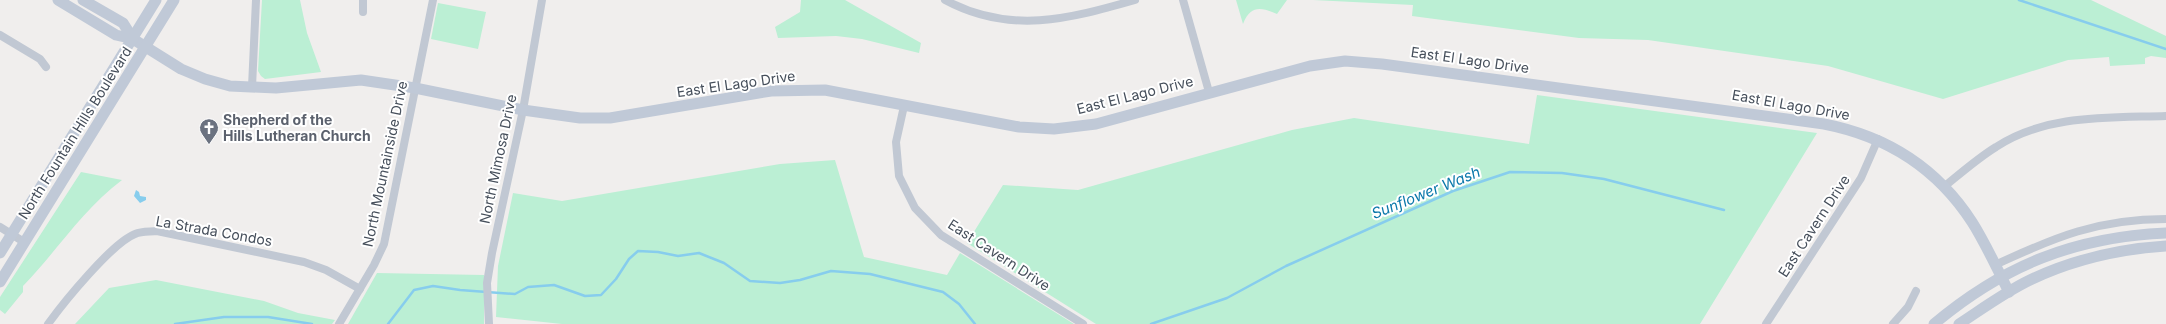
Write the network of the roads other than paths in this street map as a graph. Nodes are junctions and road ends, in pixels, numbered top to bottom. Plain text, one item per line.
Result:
1 (58, 0) edge
2 (83, 0) edge
3 (156, 0) edge
4 (174, 0) edge
5 (256, 0) edge
6 (363, 0) edge
7 (433, 0) edge
8 (542, 0) edge
9 (945, 0) edge
10 (1135, 0) edge
11 (1183, 0) edge
12 (363, 12) dead end
13 (0, 35) edge
14 (133, 40) junction
15 (145, 48) junction
16 (46, 67) dead end
17 (252, 87) junction
18 (415, 88) junction
19 (1209, 92) junction
20 (904, 106) junction
21 (522, 110) junction
22 (2166, 116) edge
23 (1878, 139) junction
24 (1945, 186) junction
25 (2166, 219) edge
26 (0, 227) edge
27 (2166, 233) edge
28 (12, 234) junction
29 (24, 242) junction
30 (2166, 246) edge
31 (0, 253) edge
32 (1994, 265) junction
33 (2001, 277) junction
34 (0, 282) edge
35 (360, 289) junction
36 (1916, 291) dead end
37 (2009, 292) junction
38 (48, 324) edge
39 (339, 324) edge
40 (489, 324) edge
41 (1083, 324) edge
42 (1766, 324) edge
43 (1893, 324) edge
44 (1934, 324) edge
45 (1959, 324) edge

1 - 14 street, East El Lago Drive
2 - 14 street, East El Lago Drive
3 - 14 street, North Fountain Hills Boulevard
4 - 15 street, North Fountain Hills Boulevard
5 - 17 street
6 - 12 street
7 - 18 street, North Mountainside Drive
8 - 21 street, North Mimosa Drive
9 - 10 street
11 - 19 street
13 - 16 street
14 - 15 street, East El Lago Drive
14 - 28 street, North Fountain Hills Boulevard
15 - 17 street, East El Lago Drive
15 - 29 street, North Fountain Hills Boulevard
17 - 18 street, East El Lago Drive
18 - 21 street, East El Lago Drive
18 - 35 street, North Mountainside Drive
19 - 20 street, East El Lago Drive
19 - 23 street, East El Lago Drive
20 - 21 street, East El Lago Drive
20 - 41 street, East Cavern Drive
21 - 40 street, North Mimosa Drive
22 - 24 street
23 - 24 street, East El Lago Drive
23 - 42 street, East Cavern Drive
24 - 32 street, East El Lago Drive
25 - 32 street
26 - 28 street
27 - 33 street
28 - 29 street
28 - 31 street, North Fountain Hills Boulevard
29 - 34 street, North Fountain Hills Boulevard
30 - 37 street
32 - 33 street, East El Lago Drive
33 - 37 street, East El Lago Drive
33 - 44 street
35 - 38 street, La Strada Condos
35 - 39 street, North Mountainside Drive
36 - 43 street
37 - 45 street

